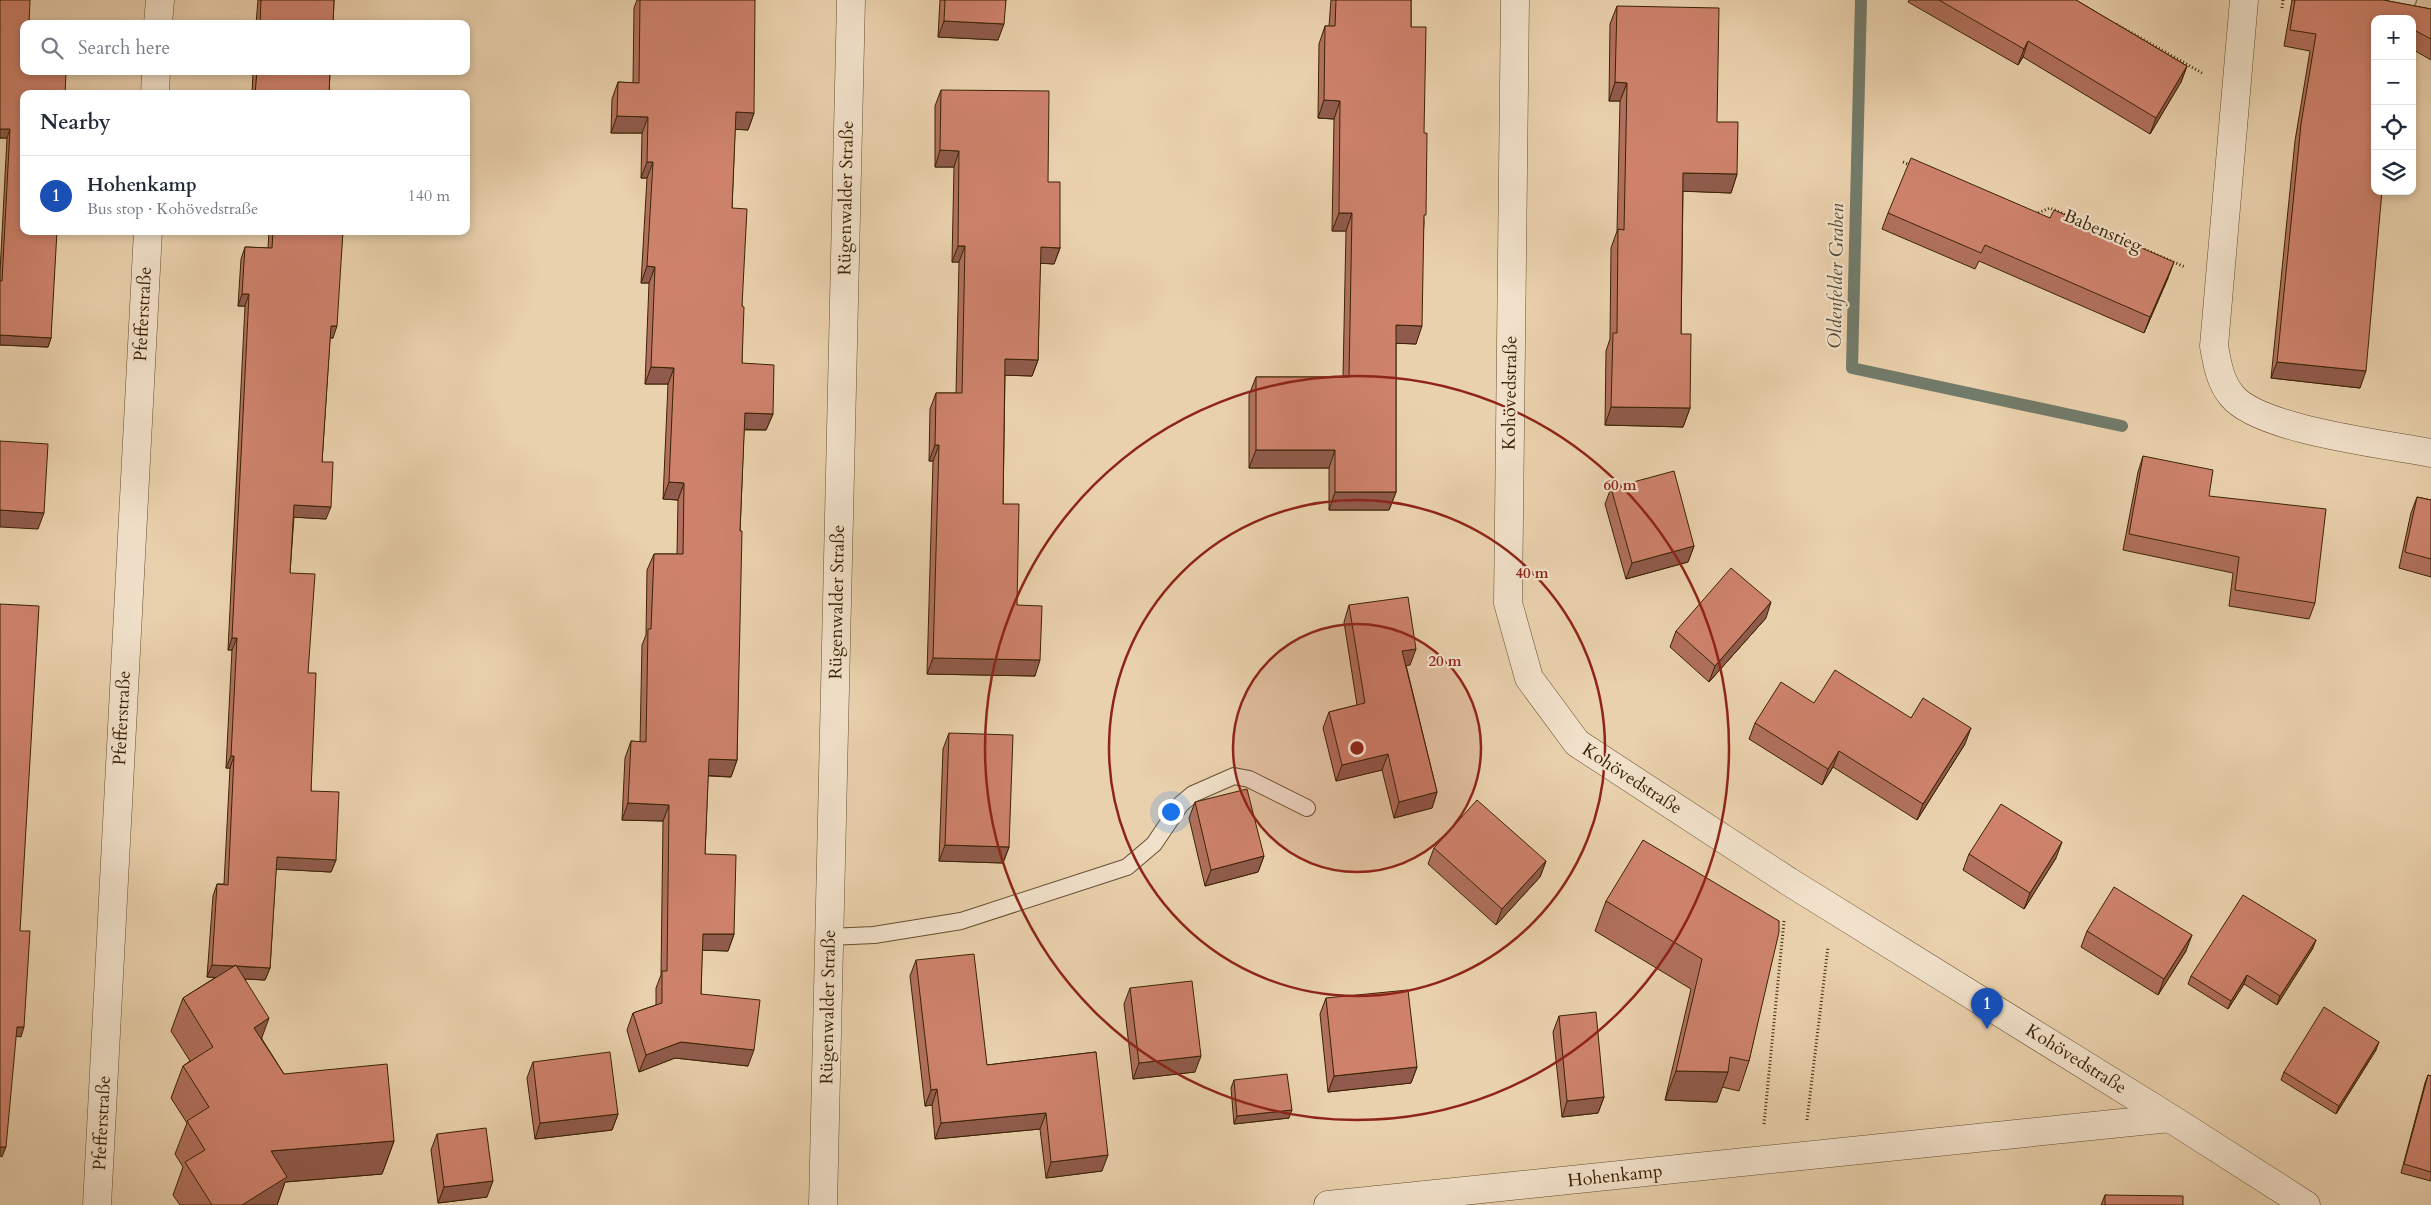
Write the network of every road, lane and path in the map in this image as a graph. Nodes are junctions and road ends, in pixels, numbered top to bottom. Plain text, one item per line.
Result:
1 (160, 0) edge
2 (851, 0) edge
3 (1515, 0) edge
4 (2244, 0) edge
5 (2397, 0) edge
6 (2408, 0) edge
7 (158, 20) edge
8 (2108, 20) edge
9 (156, 75) edge
10 (155, 90) edge
11 (2237, 93) junction
12 (1904, 162) dead end
13 (1912, 166) edge
14 (2034, 214) edge
15 (148, 235) edge
16 (2220, 282) junction
17 (2431, 453) edge
18 (1307, 808) dead end
19 (1788, 881) junction
20 (1832, 907) junction
21 (829, 937) junction
22 (2170, 1118) junction
23 (1802, 1157) junction
24 (1760, 1162) junction
25 (97, 1205) edge
26 (823, 1205) edge
27 (1328, 1205) edge
28 (2306, 1205) edge

1 - 7 street
2 - 21 street, Rügenwalder Straße
3 - 19 street, Kohövedstraße
4 - 11 street
5 - 6 lane
8 - 11 path
9 - 10 street
11 - 16 street
12 - 13 path
14 - 16 path, Babenstieg
15 - 25 street, Pfefferstraße
16 - 17 street
18 - 21 lane
19 - 20 street, Kohövedstraße
19 - 24 path
20 - 22 street, Kohövedstraße
20 - 23 path
21 - 26 street, Rügenwalder Straße
22 - 23 street, Hohenkamp
22 - 28 street, Kohövedstraße
23 - 24 street, Hohenkamp
24 - 27 street, Hohenkamp

